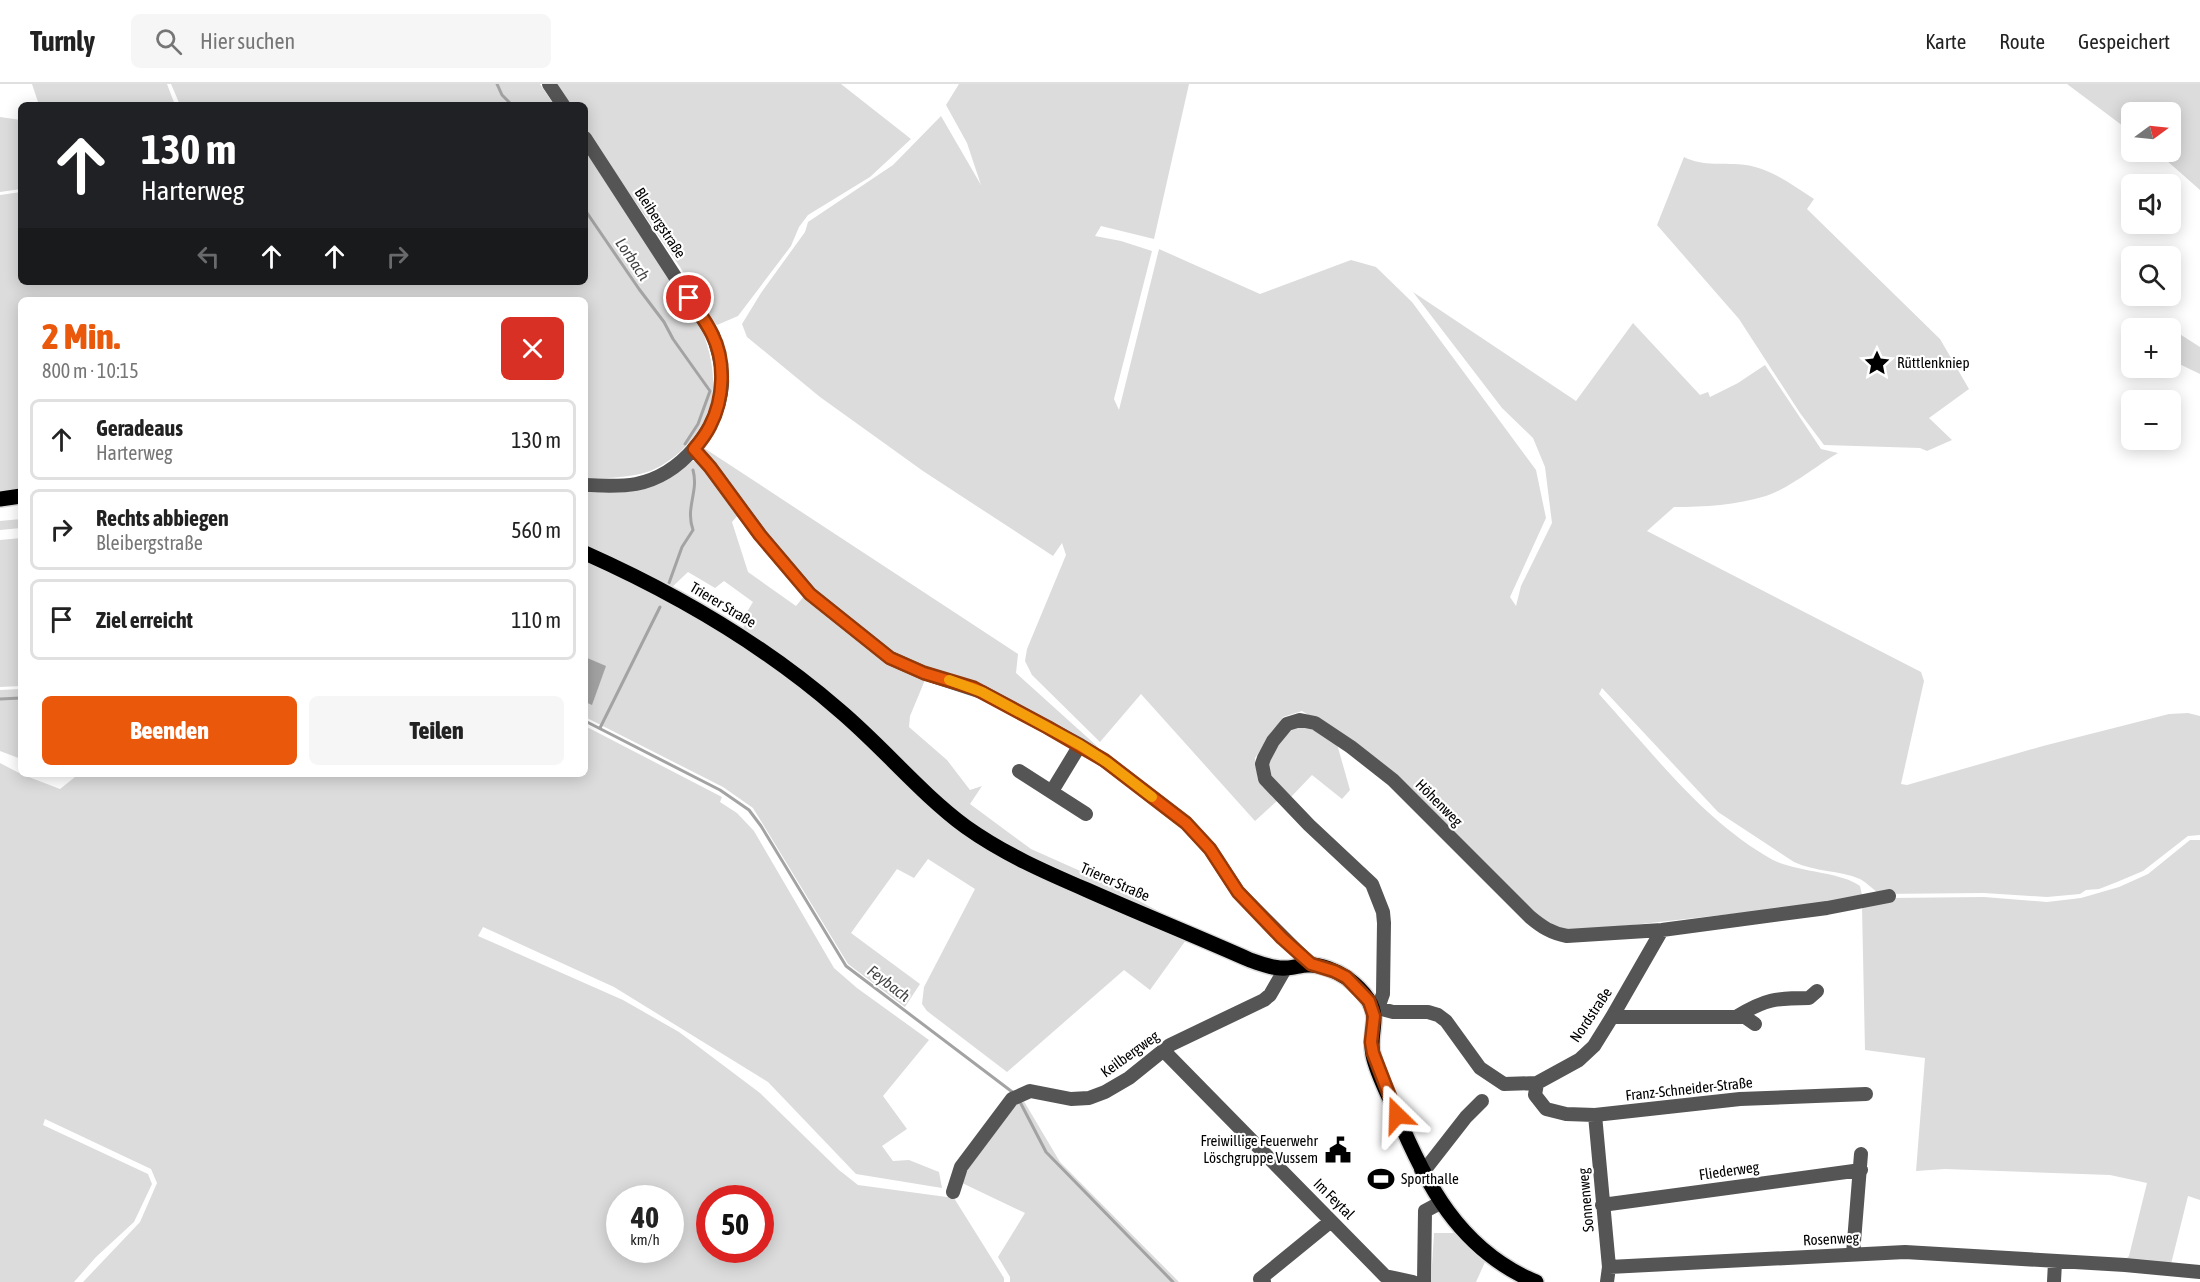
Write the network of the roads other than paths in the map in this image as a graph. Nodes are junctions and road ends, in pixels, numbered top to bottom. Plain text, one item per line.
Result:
1 (549, 84) edge
2 (561, 102) edge
3 (588, 143) edge
4 (694, 449) junction
5 (588, 485) edge
6 (18, 496) edge
7 (0, 498) edge
8 (588, 554) edge
9 (1080, 745) junction
10 (1019, 771) dead end
11 (1052, 791) junction
12 (1086, 814) dead end
13 (1889, 896) dead end
14 (1662, 930) junction
15 (1311, 964) junction
16 (1285, 969) junction
17 (1817, 991) dead end
18 (1375, 1008) junction
19 (1612, 1017) junction
20 (1736, 1017) junction
21 (1755, 1024) dead end
22 (1163, 1050) junction
23 (1537, 1083) junction
24 (1866, 1094) dead end
25 (1482, 1101) dead end
26 (1595, 1115) junction
27 (1861, 1154) dead end
28 (1421, 1170) junction
29 (1861, 1170) junction
30 (953, 1192) dead end
31 (1440, 1203) junction
32 (1602, 1205) junction
33 (1331, 1221) junction
34 (1853, 1254) junction
35 (2055, 1262) junction
36 (1609, 1267) junction
37 (2200, 1272) edge
38 (1260, 1281) edge
39 (1413, 1282) edge
40 (1424, 1282) edge
41 (1536, 1282) edge
42 (1607, 1282) edge
43 (2054, 1282) edge

1 - 2 street
3 - 4 street, Bleibergstraße
4 - 5 street, Bleibergstraße
4 - 9 street
6 - 7 main road
8 - 16 main road, Trierer Straße
9 - 11 street
9 - 15 street
10 - 11 street
11 - 12 street
13 - 14 street, Höhenweg
14 - 18 street, Höhenweg
14 - 19 street, Nordstraße
15 - 16 main road, Trierer Straße
15 - 18 main road, Trierer Straße
16 - 22 street, Keilbergweg
17 - 20 street
18 - 23 street, Nordstraße
18 - 28 main road
19 - 20 street
19 - 23 street, Nordstraße
20 - 21 street
22 - 30 street, Keilbergweg
22 - 33 street, Im Feytal
23 - 26 street, Franz-Schneider-Straße
24 - 26 street, Franz-Schneider-Straße
25 - 28 street
26 - 32 street, Sonnenweg
27 - 29 street
28 - 31 main road
29 - 32 street, Fliederweg
29 - 34 street
31 - 40 street
31 - 41 main road
32 - 36 street, Sonnenweg
33 - 38 street
33 - 39 street, Im Feytal
34 - 35 street, Rosenweg
34 - 36 street, Rosenweg
35 - 37 street, Rosenweg
35 - 43 street
36 - 42 street, Sonnenweg

